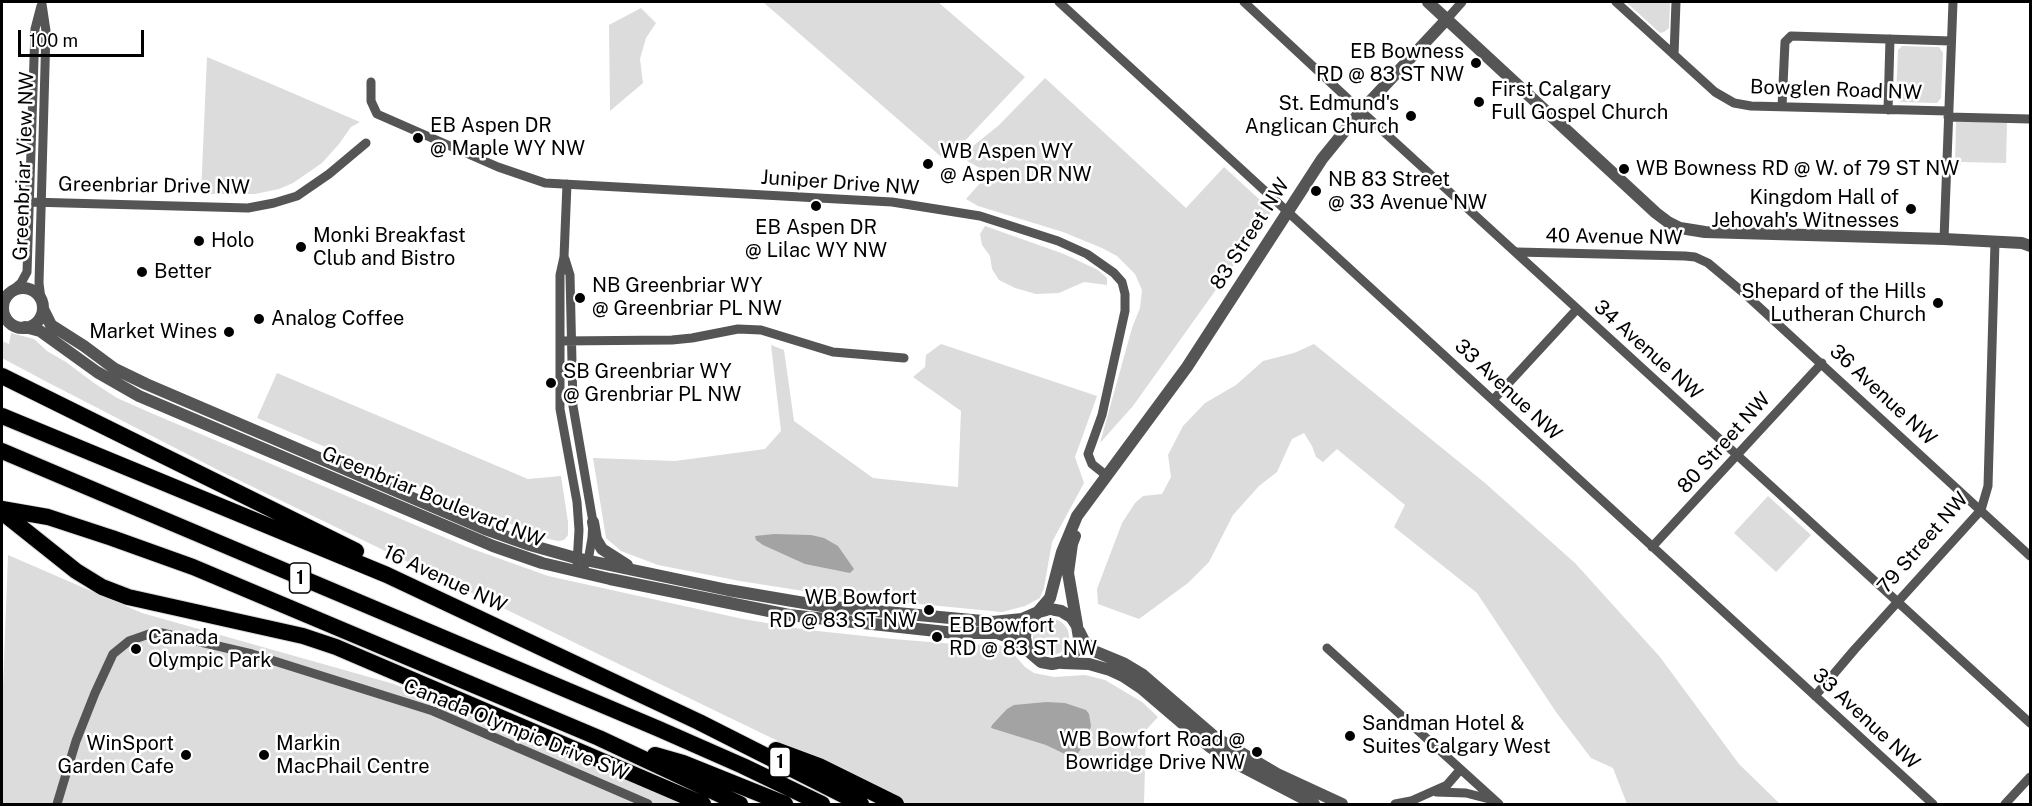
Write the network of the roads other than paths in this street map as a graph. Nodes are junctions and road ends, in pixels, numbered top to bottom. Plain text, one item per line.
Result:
1 (1059, 2) edge
2 (1244, 2) edge
3 (1428, 2) edge
4 (1462, 2) edge
5 (1616, 2) edge
6 (1676, 2) edge
7 (1953, 2) edge
8 (1447, 19) junction
9 (1890, 39) junction
10 (1951, 41) junction
11 (1674, 55) junction
12 (371, 82) dead end
13 (1782, 107) junction
14 (1888, 110) junction
15 (1361, 111) junction
16 (1948, 114) junction
17 (2031, 119) edge
18 (366, 143) dead end
19 (567, 184) junction
20 (30, 202) junction
21 (41, 202) junction
22 (1288, 212) junction
23 (1944, 239) junction
24 (1995, 242) junction
25 (2028, 243) edge
26 (1517, 252) junction
27 (564, 257) junction
28 (1708, 262) joint
29 (7, 295) edge
30 (42, 304) junction
31 (1577, 309) junction
32 (4, 317) edge
33 (24, 327) junction
34 (560, 341) junction
35 (572, 341) junction
36 (904, 358) dead end
37 (1822, 363) junction
38 (2, 376) edge
39 (2, 386) edge
40 (1493, 400) junction
41 (2, 416) edge
42 (2, 452) edge
43 (1738, 456) junction
44 (193, 471) junction
45 (1107, 476) junction
46 (1088, 502) junction
47 (2, 510) edge
48 (1980, 510) junction
49 (593, 522) junction
50 (1652, 547) junction
51 (2031, 556) edge
52 (582, 560) junction
53 (579, 572) junction
54 (642, 572) junction
55 (387, 574) junction
56 (1898, 601) junction
57 (1038, 612) junction
58 (1078, 628) junction
59 (1327, 648) dead end
60 (1029, 652) junction
61 (1058, 664) junction
62 (1815, 696) junction
63 (699, 722) junction
64 (2031, 723) edge
65 (599, 738) junction
66 (1460, 770) junction
67 (2031, 777) edge
68 (1434, 792) junction
69 (1406, 803) edge
70 (1497, 803) edge
71 (57, 804) edge
72 (648, 804) edge
73 (703, 804) edge
74 (740, 804) edge
75 (785, 804) edge
76 (822, 804) edge
77 (861, 804) edge
78 (897, 804) edge
79 (1314, 804) edge
80 (1342, 804) edge
81 (1395, 804) edge
82 (1933, 804) edge
83 (2005, 804) edge

1 - 22 street, 33 Avenue NW
2 - 15 street, 34 Avenue NW
3 - 8 street
4 - 8 street, 83 Street NW
5 - 11 street, Bowglen Road NW
6 - 11 street
7 - 10 street
8 - 15 street, 83 Street NW
8 - 23 street
9 - 10 street
9 - 13 street
9 - 14 street
10 - 16 street
11 - 13 street, Bowglen Road NW
12 - 19 street, Juniper Drive NW
13 - 14 street, Bowglen Road NW
14 - 16 street, Bowglen Road NW
15 - 22 street, 83 Street NW
15 - 26 street, 34 Avenue NW
16 - 17 street, Bowglen Road NW
16 - 23 street
18 - 21 street, Greenbriar Drive NW
19 - 27 street
19 - 45 street, Juniper Drive NW
20 - 21 street, Greenbriar Drive NW
20 - 21 street, Greenbriar View NW
20 - 29 street, Greenbriar View NW
21 - 30 street, Greenbriar View NW
22 - 40 street, 33 Avenue NW
22 - 45 street, 83 Street NW
23 - 24 street
24 - 25 street
24 - 48 street, 79 Street NW
26 - 28 street, 40 Avenue NW
26 - 31 street, 34 Avenue NW
27 - 34 street
27 - 35 street
28 - 37 street, 36 Avenue NW
29 - 30 street
29 - 32 street
30 - 33 street
30 - 52 street, Greenbriar Boulevard NW
31 - 40 street
31 - 43 street, 34 Avenue NW
32 - 33 street
33 - 53 street, Greenbriar Boulevard NW
34 - 35 street
34 - 52 street
35 - 36 street
35 - 49 street
37 - 43 street, 80 Street NW
37 - 48 street, 36 Avenue NW
38 - 44 highway
39 - 44 highway
40 - 50 street, 33 Avenue NW
41 - 55 highway, 16 Avenue NW / 1
42 - 76 highway, 1
43 - 50 street, 80 Street NW
43 - 56 street, 34 Avenue NW
44 - 55 highway
45 - 46 street, 83 Street NW
46 - 57 street, 83 Street NW
46 - 58 street, 83 Street NW
47 - 65 highway
47 - 73 highway
48 - 51 street, 36 Avenue NW
48 - 56 street, 79 Street NW
49 - 52 street
49 - 54 street
50 - 62 street, 33 Avenue NW
52 - 53 street
52 - 54 street, Greenbriar Boulevard NW
53 - 60 street, Greenbriar Boulevard NW
54 - 57 street, Greenbriar Boulevard NW
55 - 63 highway, 16 Avenue NW / 1
56 - 62 street, 79 Street NW
56 - 64 street, 34 Avenue NW
57 - 58 street
57 - 60 street
58 - 61 street
58 - 80 street
59 - 66 street
60 - 61 street
61 - 79 street
62 - 82 street, 33 Avenue NW
63 - 77 highway, 16 Avenue NW / 1
63 - 78 highway
65 - 74 highway
65 - 75 highway
66 - 68 street
66 - 70 street
67 - 83 street
68 - 69 street
68 - 70 street
69 - 81 street
71 - 72 street, Canada Olympic Drive SW

